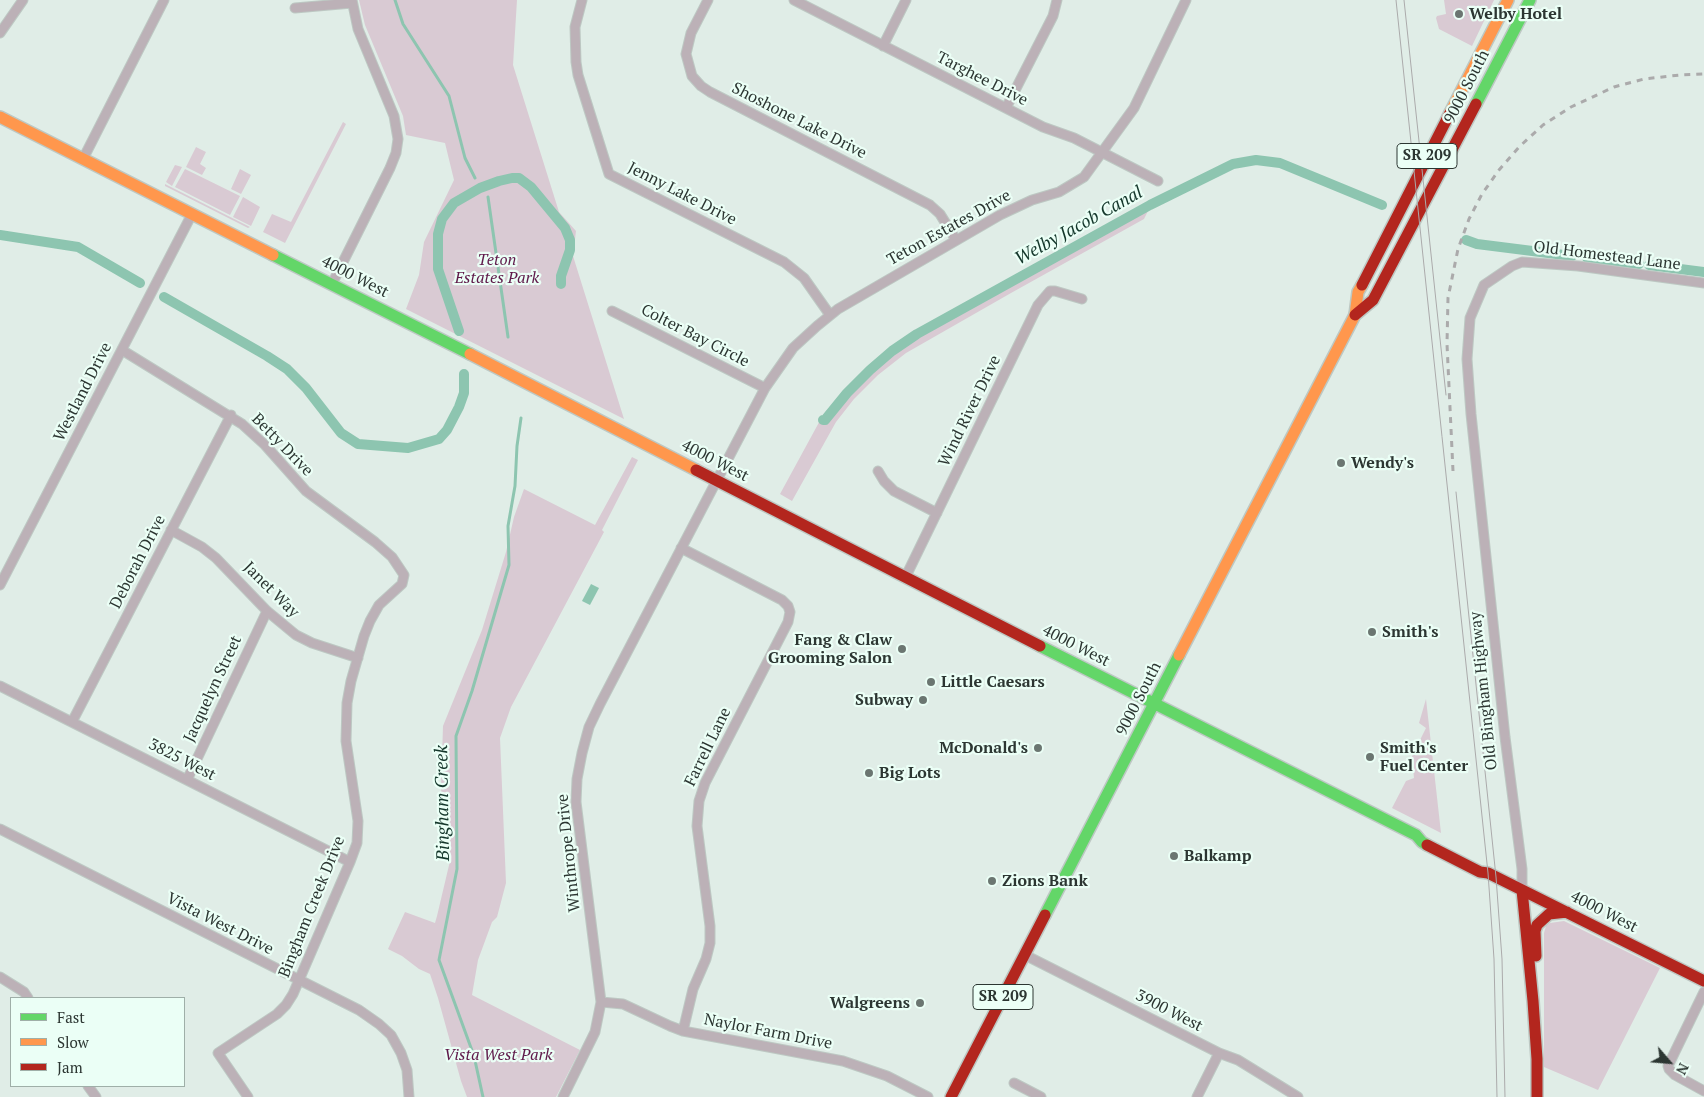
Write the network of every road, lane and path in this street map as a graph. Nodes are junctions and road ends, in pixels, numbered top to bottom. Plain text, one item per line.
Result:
1 (23, 0) edge
2 (164, 0) edge
3 (582, 0) edge
4 (708, 0) edge
5 (794, 0) edge
6 (906, 0) edge
7 (1057, 0) edge
8 (1186, 0) edge
9 (1508, 0) edge
10 (1517, 0) edge
11 (1530, 0) edge
12 (352, 2) edge
13 (295, 8) dead end
14 (1, 29) edge
15 (883, 46) junction
16 (1006, 108) junction
17 (0, 116) edge
18 (1102, 152) junction
19 (83, 159) junction
20 (1443, 169) junction
21 (1158, 181) dead end
22 (192, 214) junction
23 (956, 240) junction
24 (1704, 283) edge
25 (332, 284) junction
26 (1484, 285) joint
27 (1082, 299) dead end
28 (612, 311) dead end
29 (830, 315) junction
30 (1355, 315) junction
31 (122, 350) junction
32 (765, 388) junction
33 (231, 416) junction
34 (878, 471) dead end
35 (717, 480) junction
36 (937, 513) junction
37 (171, 530) junction
38 (681, 548) junction
39 (906, 576) junction
40 (404, 580) joint
41 (0, 585) edge
42 (267, 611) junction
43 (358, 658) junction
44 (0, 686) edge
45 (1155, 704) junction
46 (72, 722) junction
47 (187, 780) junction
48 (0, 829) edge
49 (350, 862) junction
50 (1522, 890) junction
51 (1568, 912) junction
52 (1025, 955) junction
53 (0, 977) edge
54 (299, 980) junction
55 (1704, 981) edge
56 (1704, 992) edge
57 (27, 997) edge
58 (1533, 1000) junction
59 (601, 1002) junction
60 (683, 1031) junction
61 (1219, 1053) junction
62 (1014, 1083) dead end
63 (1704, 1092) edge
64 (248, 1097) edge
65 (409, 1097) edge
66 (563, 1097) edge
67 (928, 1097) edge
68 (951, 1097) edge
69 (1040, 1097) edge
70 (1197, 1097) edge
71 (1298, 1097) edge
72 (1537, 1097) edge

1 - 14 street
2 - 19 street
3 - 29 street, Jenny Lake Drive
4 - 23 street, Shoshone Lake Drive
5 - 15 street, Targhee Drive
6 - 15 street
7 - 16 street
8 - 18 street, Teton Estates Drive
9 - 30 main road, 9000 South / SR 209
10 - 20 main road
11 - 20 main road, 9000 South / SR 209
12 - 13 street
12 - 25 street
15 - 16 street, Targhee Drive
16 - 18 street, Targhee Drive
17 - 19 main road, 4000 West
18 - 21 street, Targhee Drive
18 - 23 street, Teton Estates Drive
19 - 22 main road, 4000 West
20 - 30 main road, 9000 South / SR 209
22 - 25 main road, 4000 West
22 - 31 street, Westland Drive
23 - 29 street, Teton Estates Drive
24 - 26 street, Old Homestead Lane
25 - 35 main road, 4000 West
26 - 50 street, Old Bingham Highway
27 - 36 street, Wind River Drive
28 - 32 street, Colter Bay Circle
29 - 32 street, Teton Estates Drive
30 - 45 main road, 9000 South / SR 209
31 - 33 street, Betty Drive
31 - 41 street, Westland Drive
32 - 35 street, Teton Estates Drive
33 - 37 street, Deborah Drive
33 - 40 street, Betty Drive
34 - 36 street
35 - 38 street, Winthrope Drive
35 - 39 main road, 4000 West
36 - 39 street, Wind River Drive
37 - 42 street, Janet Way
37 - 46 street, Deborah Drive
38 - 59 street, Winthrope Drive
38 - 60 street, Farrell Lane
39 - 45 main road, 4000 West
40 - 43 street, Bingham Creek Drive
42 - 43 street, Janet Way
42 - 47 street, Jacquelyn Street
43 - 49 street, Bingham Creek Drive
44 - 46 street, 3825 West
45 - 50 main road, 4000 West
45 - 52 main road, 9000 South / SR 209
46 - 47 street, 3825 West
47 - 49 street, 3825 West
48 - 54 street, Vista West Drive
49 - 54 street, Bingham Creek Drive
50 - 51 main road, 4000 West
50 - 58 main road, Old Bingham Highway
51 - 55 main road, 4000 West
51 - 58 main road
52 - 61 street, 3900 West
52 - 68 main road, 9000 South / SR 209
53 - 57 street
54 - 64 street, Bingham Creek Drive
54 - 65 street, Vista West Drive
56 - 63 street
58 - 72 main road, Old Bingham Highway
59 - 60 street, Naylor Farm Drive
59 - 66 street, Winthrope Drive
60 - 67 street, Naylor Farm Drive
61 - 70 street
61 - 71 street, 3900 West
62 - 69 street

